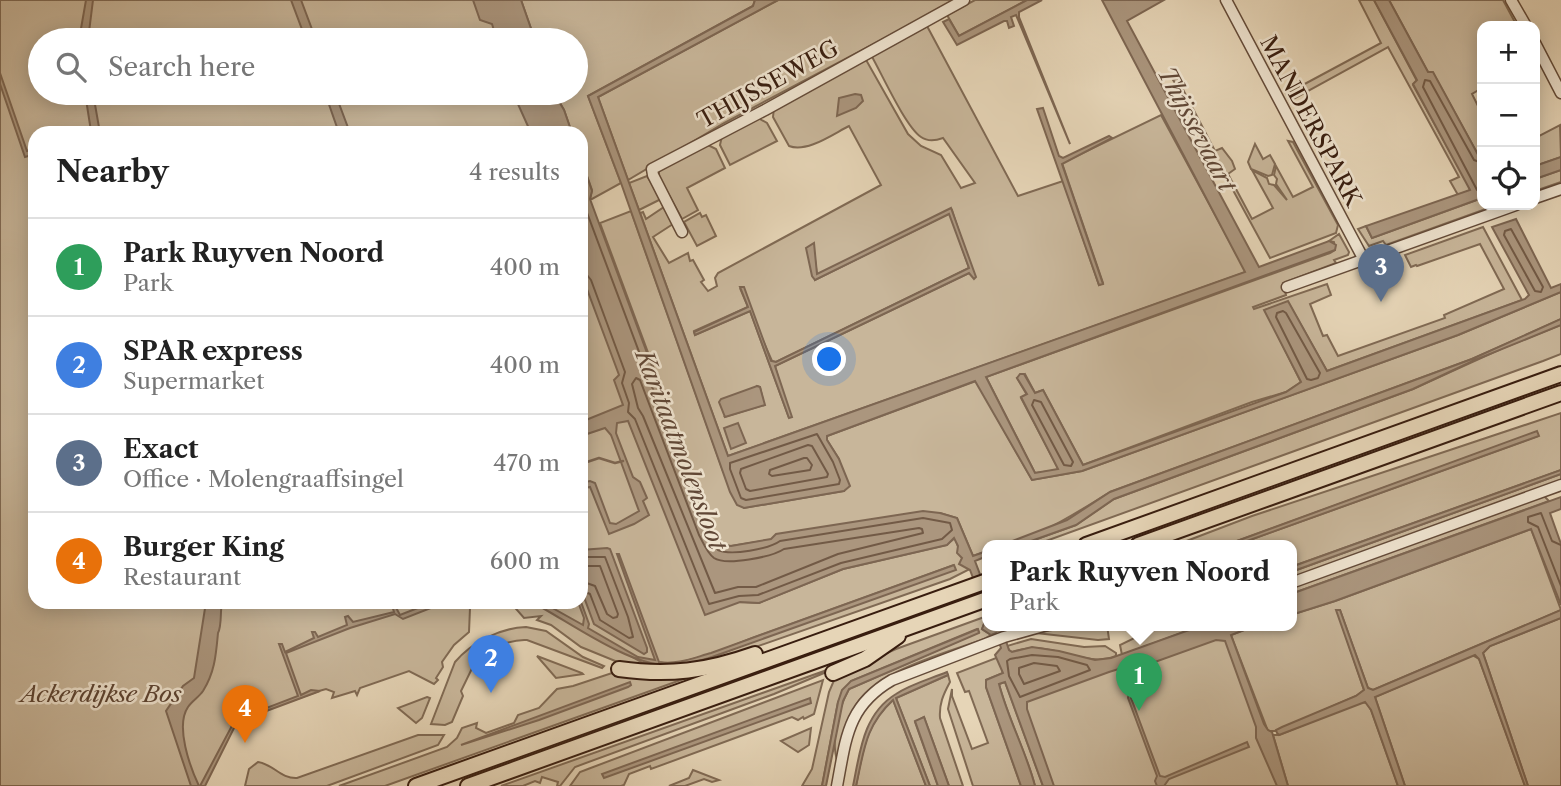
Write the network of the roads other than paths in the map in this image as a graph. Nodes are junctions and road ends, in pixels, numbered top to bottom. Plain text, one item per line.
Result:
1 (964, 0) edge
2 (1226, 0) edge
3 (1511, 0) edge
4 (1522, 21) edge
5 (1540, 53) edge
6 (1561, 93) edge
7 (1561, 189) edge
8 (1540, 196) edge
9 (1503, 210) edge
10 (682, 232) dead end
11 (1364, 260) junction
12 (1287, 287) dead end
13 (1561, 364) edge
14 (1561, 374) edge
15 (1560, 393) edge
16 (1482, 402) junction
17 (1561, 485) edge
18 (1100, 540) edge
19 (1152, 540) edge
20 (1297, 581) edge
21 (982, 582) edge
22 (982, 601) edge
23 (913, 626) junction
24 (854, 628) junction
25 (1026, 631) edge
26 (619, 669) dead end
27 (833, 673) dead end
28 (416, 786) edge
29 (468, 786) edge
30 (836, 786) edge

1 - 10 street, THIJSSEWEG
2 - 11 street, MANDERSPARK
3 - 4 street
5 - 6 street
7 - 8 street
9 - 11 street
11 - 12 street
13 - 16 highway
14 - 16 highway
15 - 19 highway
16 - 18 highway
17 - 20 street
21 - 24 highway
22 - 23 highway
23 - 27 highway
23 - 29 highway
24 - 26 highway
24 - 28 highway
25 - 30 street

